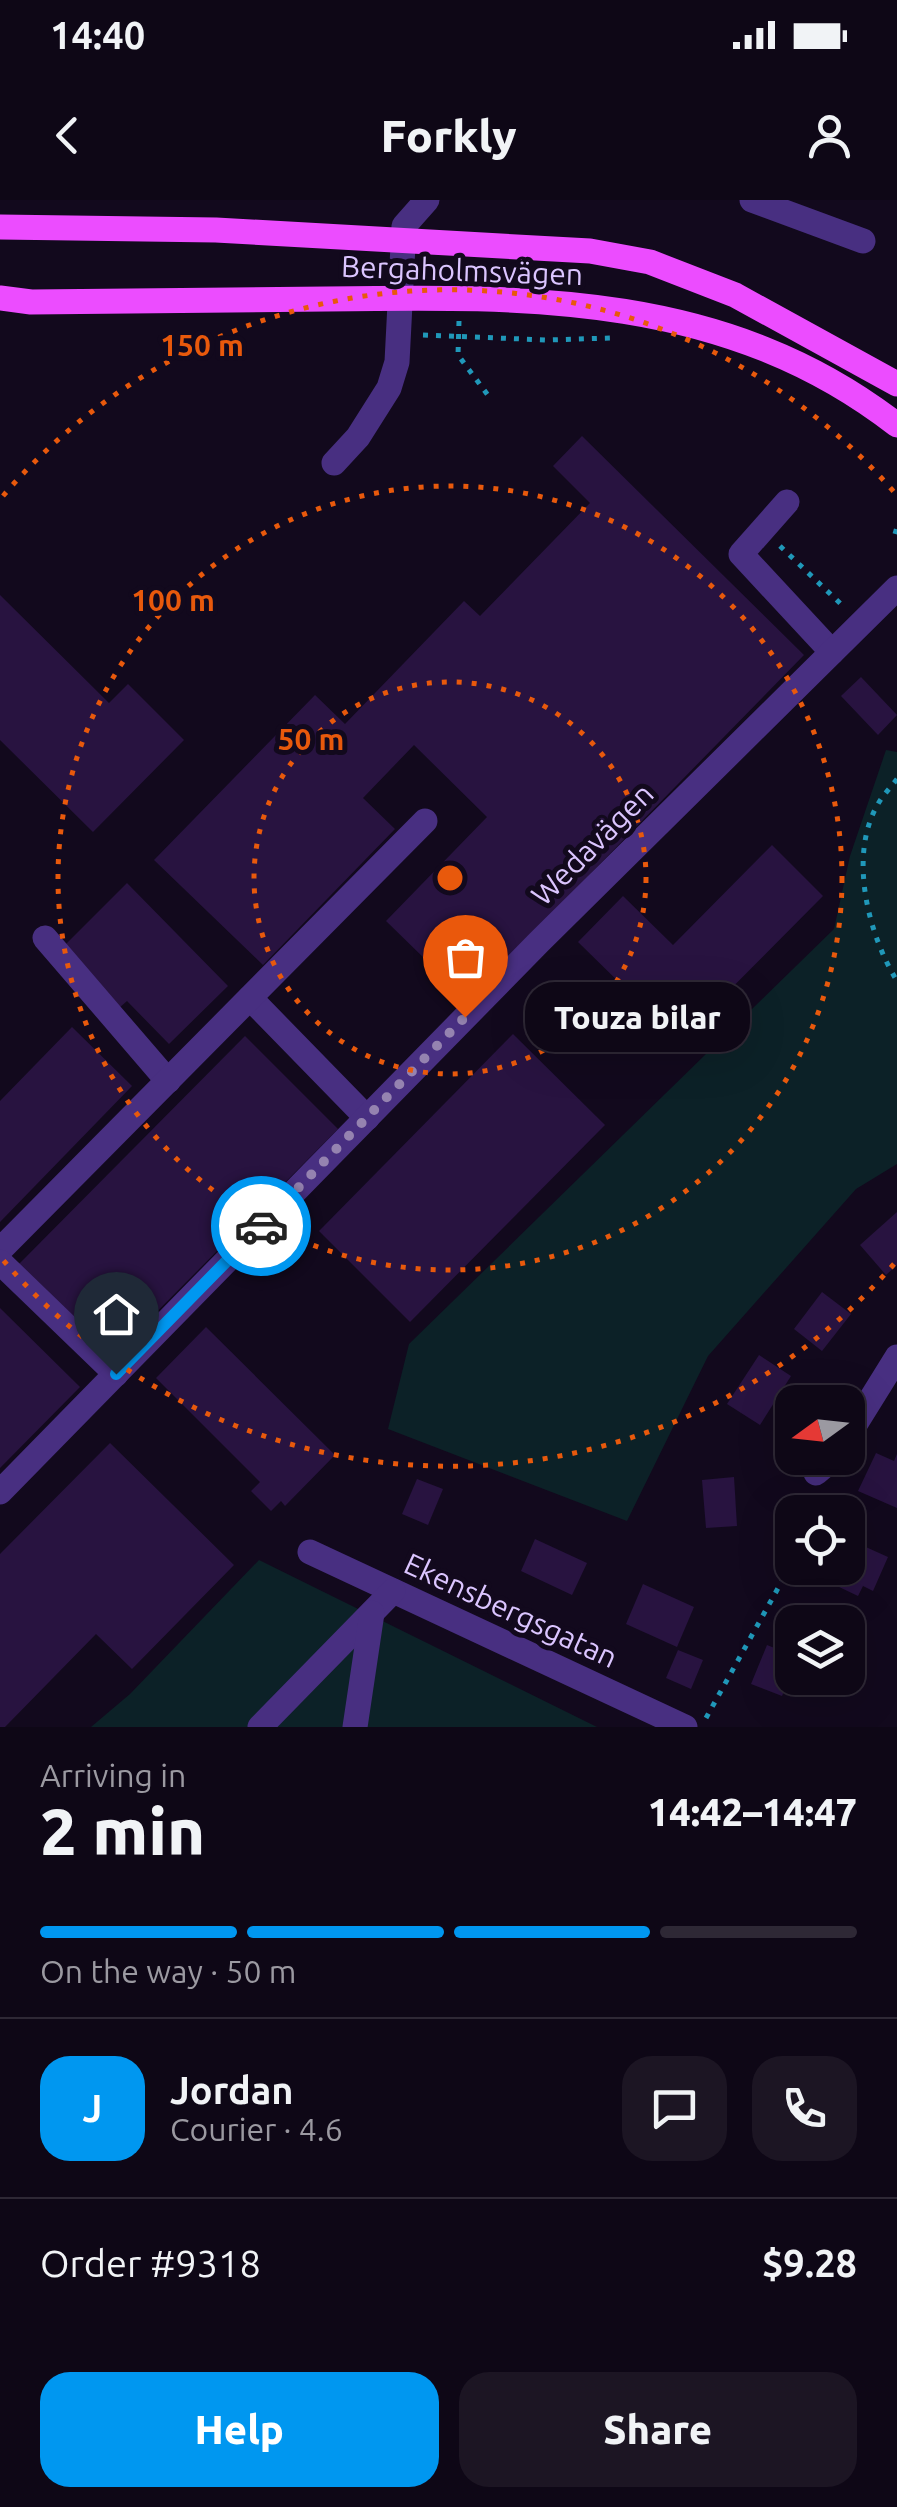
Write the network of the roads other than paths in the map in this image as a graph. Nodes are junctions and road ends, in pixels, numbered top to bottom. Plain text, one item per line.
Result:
1 (428, 200) edge
2 (752, 200) edge
3 (0, 227) edge
4 (863, 241) dead end
5 (402, 243) junction
6 (0, 298) edge
7 (400, 298) junction
8 (897, 384) edge
9 (897, 424) edge
10 (334, 463) dead end
11 (787, 502) dead end
12 (897, 588) edge
13 (832, 652) junction
14 (425, 821) dead end
15 (45, 938) dead end
16 (250, 998) junction
17 (168, 1081) junction
18 (367, 1118) junction
19 (0, 1250) edge
20 (0, 1262) edge
21 (897, 1357) edge
22 (116, 1374) junction
23 (865, 1409) edge
24 (0, 1492) edge
25 (310, 1552) dead end
26 (393, 1591) junction
27 (372, 1613) junction
28 (260, 1727) edge
29 (355, 1727) edge
30 (685, 1727) edge

1 - 5 street
2 - 4 street
3 - 5 main road, Bergaholmsvägen
5 - 7 street
5 - 8 main road, Bergaholmsvägen
6 - 7 main road, Bergaholmsvägen
7 - 9 main road, Bergaholmsvägen
7 - 10 street
11 - 13 street
12 - 13 street, Wedavägen
13 - 18 street, Wedavägen
14 - 16 street
15 - 17 street
16 - 17 street
16 - 18 street
17 - 19 street
18 - 22 street, Wedavägen
20 - 22 street
21 - 23 street
22 - 24 street, Wedavägen
25 - 26 street, Ekensbergsgatan
26 - 27 street
26 - 30 street, Ekensbergsgatan
27 - 28 street
27 - 29 street

